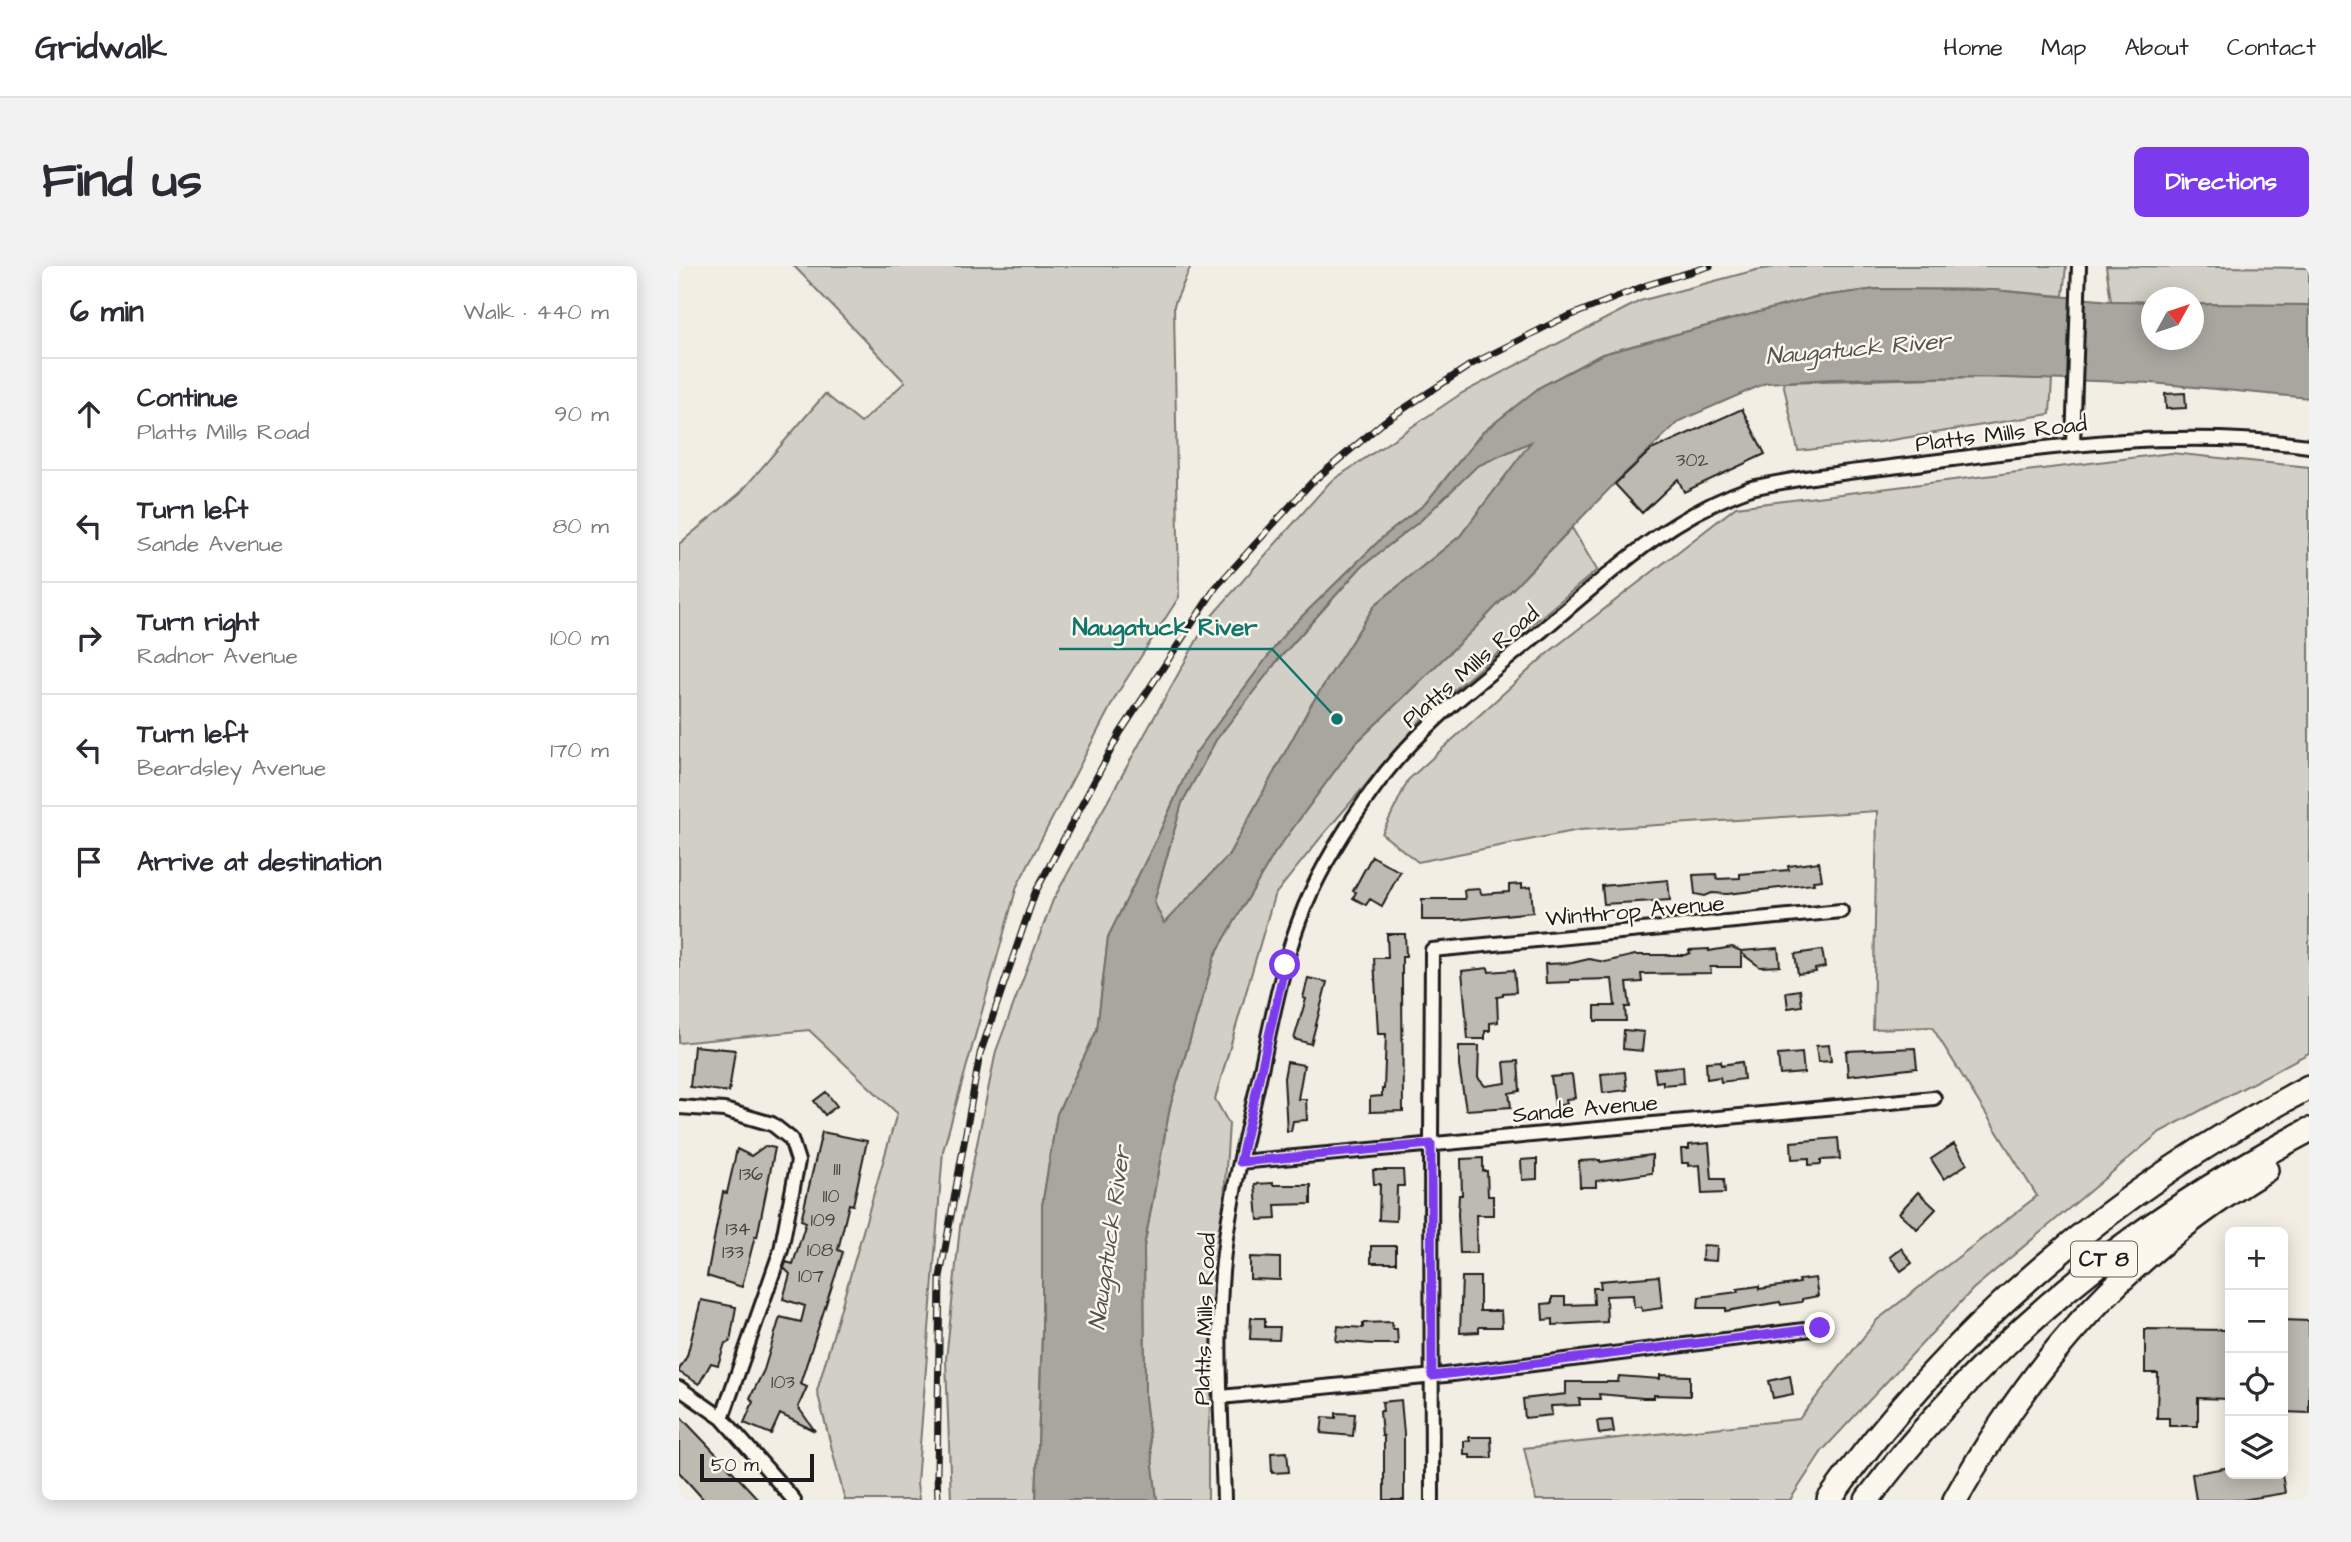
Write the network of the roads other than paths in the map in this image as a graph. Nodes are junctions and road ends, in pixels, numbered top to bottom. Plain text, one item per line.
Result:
1 (2079, 269) edge
2 (2073, 444) junction
3 (2309, 446) edge
4 (1841, 911) dead end
5 (2309, 1087) edge
6 (1934, 1098) dead end
7 (679, 1107) edge
8 (2309, 1130) edge
9 (1431, 1144) junction
10 (2309, 1146) edge
11 (1240, 1162) junction
12 (1820, 1328) dead end
13 (1432, 1376) junction
14 (679, 1388) edge
15 (1221, 1397) junction
16 (1904, 1405) junction
17 (722, 1418) junction
18 (794, 1500) edge
19 (1224, 1500) edge
20 (1432, 1500) edge
21 (1814, 1500) edge
22 (1829, 1500) edge
23 (1867, 1500) edge
24 (1955, 1500) edge

1 - 2 street
2 - 3 street, Platts Mills Road
2 - 11 street, Platts Mills Road
4 - 9 street, Winthrop Avenue
5 - 16 highway, CT 8
6 - 9 street, Sande Avenue
7 - 17 street
8 - 23 highway, CT 8
9 - 11 street, Sande Avenue
9 - 13 street
10 - 24 highway
11 - 15 street, Platts Mills Road
12 - 13 street
13 - 15 street
13 - 20 street
14 - 17 street
15 - 19 street, Platts Mills Road
16 - 21 highway
16 - 22 highway, CT 8
17 - 18 street

